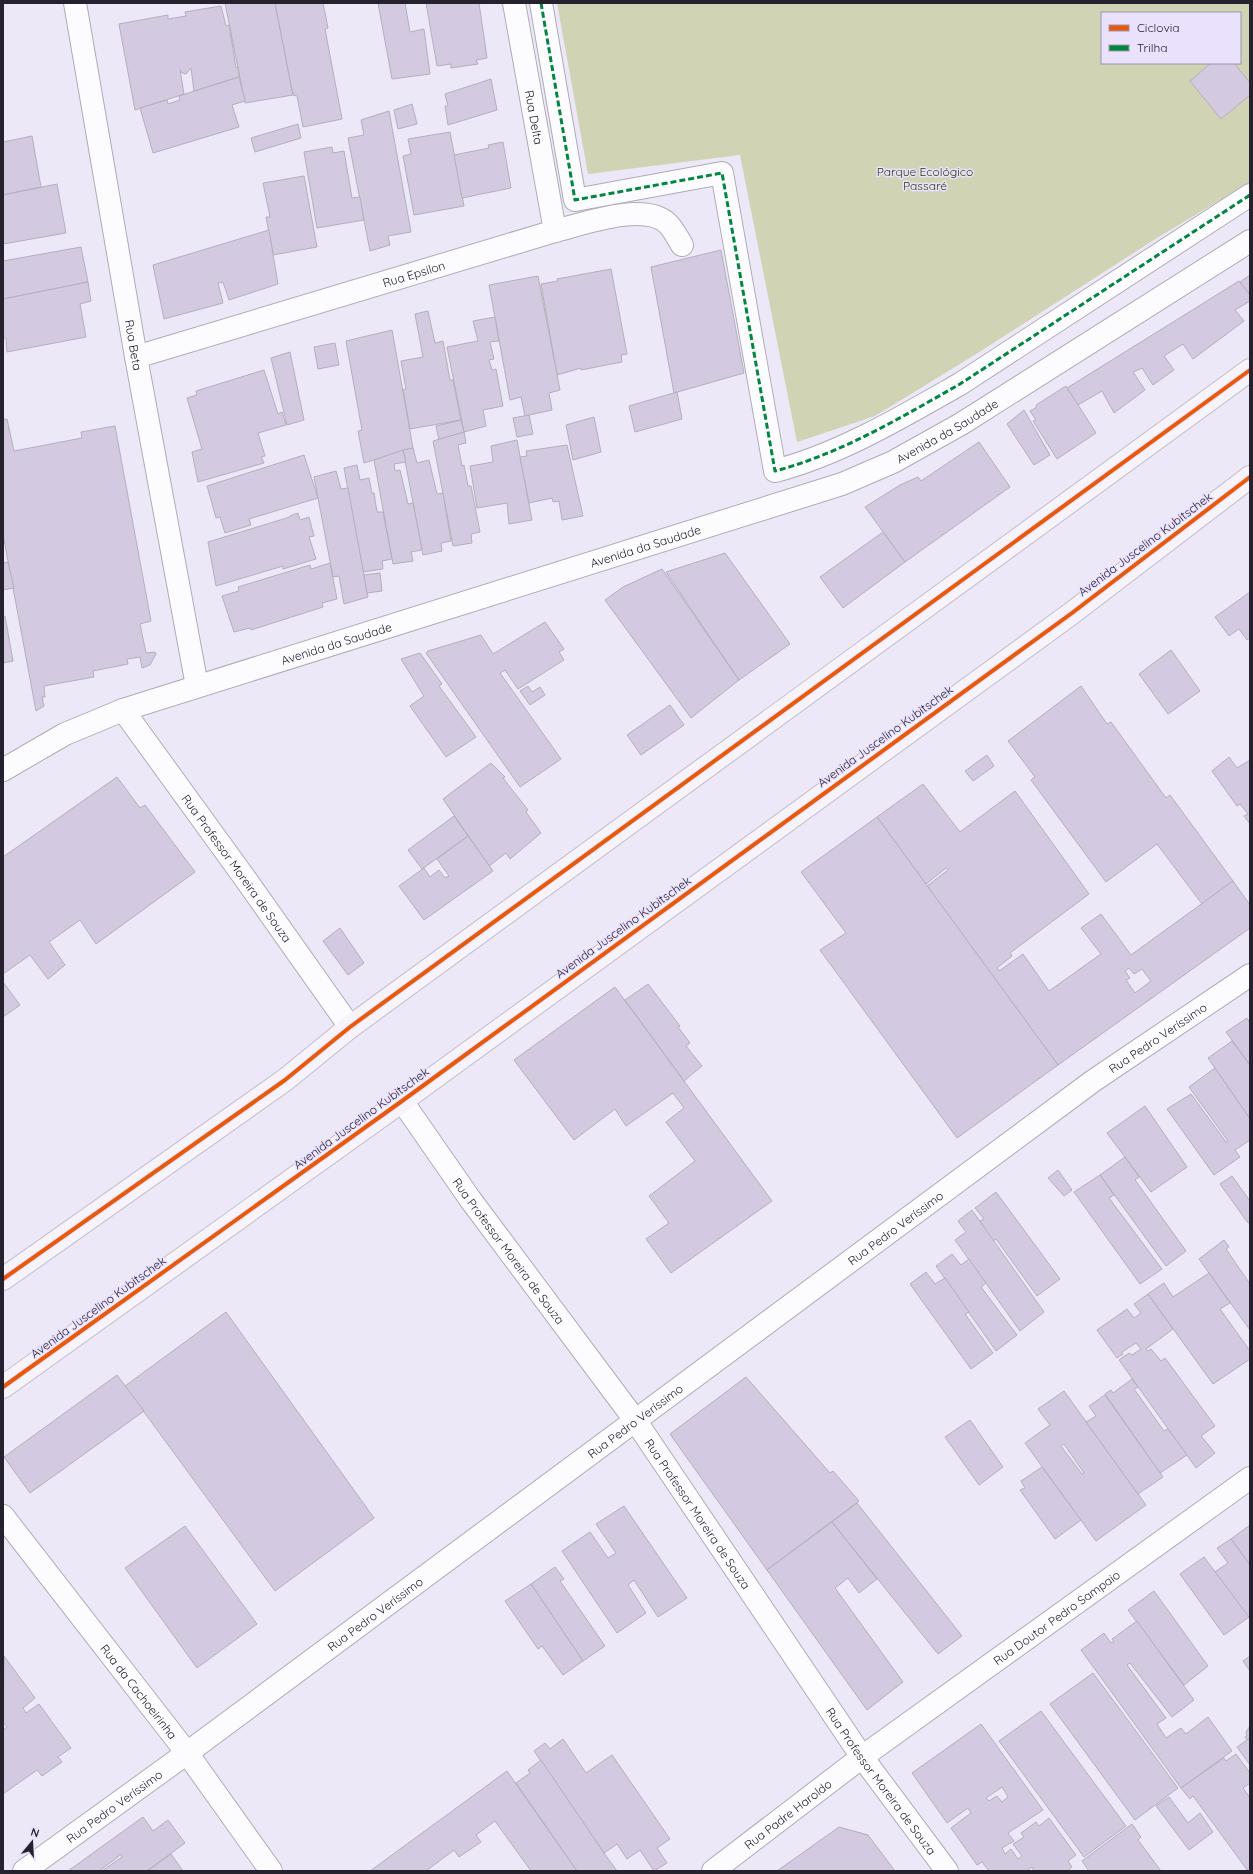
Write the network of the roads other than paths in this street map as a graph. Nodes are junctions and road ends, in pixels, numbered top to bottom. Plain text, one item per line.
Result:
1 (75, 3) edge
2 (514, 3) edge
3 (541, 3) edge
4 (1250, 195) edge
5 (555, 230) junction
6 (1250, 241) edge
7 (682, 245) dead end
8 (136, 358) junction
9 (1250, 370) edge
10 (1250, 477) edge
11 (197, 686) junction
12 (123, 710) junction
13 (3, 770) edge
14 (1250, 975) edge
15 (350, 1028) junction
16 (402, 1101) junction
17 (3, 1279) edge
18 (3, 1387) edge
19 (635, 1420) junction
20 (1250, 1478) edge
21 (3, 1516) edge
22 (188, 1753) junction
23 (862, 1757) junction
24 (24, 1871) edge
25 (271, 1871) edge
26 (713, 1871) edge
27 (947, 1871) edge

1 - 8 street, Rua Beta
2 - 5 street, Rua Delta
3 - 4 street
5 - 7 street, Rua Epsilon
5 - 8 street, Rua Epsilon
6 - 11 street, Avenida da Saudade
8 - 11 street, Rua Beta
9 - 15 main road
10 - 16 main road, Avenida Juscelino Kubitschek
11 - 12 street, Avenida da Saudade
12 - 13 street, Avenida da Saudade
12 - 15 street, Rua Professor Moreira de Souza
14 - 19 street, Rua Pedro Veríssimo
15 - 17 main road
16 - 18 main road, Avenida Juscelino Kubitschek
16 - 19 street, Rua Professor Moreira de Souza
19 - 22 street, Rua Pedro Veríssimo
19 - 23 street, Rua Professor Moreira de Souza
20 - 23 street, Rua Doutor Pedro Sampaio
21 - 22 street, Rua da Cachoeirinha
22 - 24 street, Rua Pedro Veríssimo
22 - 25 street, Rua da Cachoeirinha
23 - 26 street, Rua Padre Haroldo
23 - 27 street, Rua Professor Moreira de Souza

